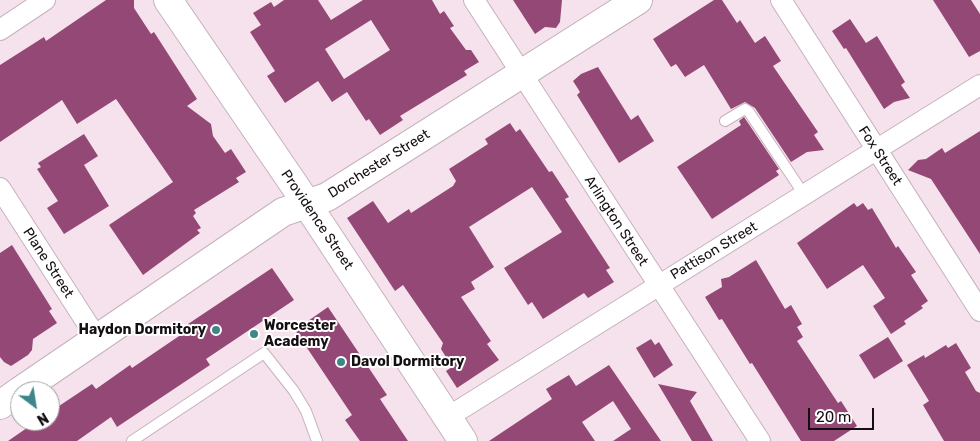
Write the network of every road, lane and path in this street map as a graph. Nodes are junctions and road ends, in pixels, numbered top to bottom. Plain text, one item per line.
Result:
1 (45, 0) edge
2 (168, 0) edge
3 (474, 0) edge
4 (638, 0) edge
5 (781, 0) edge
6 (0, 30) edge
7 (522, 73) junction
8 (980, 85) edge
9 (725, 120) dead end
10 (877, 150) junction
11 (0, 188) edge
12 (806, 196) junction
13 (306, 204) junction
14 (658, 285) junction
15 (980, 311) edge
16 (96, 337) junction
17 (34, 381) edge
18 (448, 417) junction
19 (132, 441) edge
20 (317, 441) edge
21 (463, 441) edge
22 (760, 441) edge

1 - 6 street
2 - 13 street, Providence Street
3 - 7 street, Arlington Street
4 - 7 street, Dorchester Street
5 - 10 street, Fox Street
7 - 13 street, Dorchester Street
7 - 14 street, Arlington Street
8 - 10 street, Pattison Street
9 - 12 lane
10 - 12 street, Pattison Street
10 - 15 street, Fox Street
11 - 16 street, Plane Street
12 - 14 street, Pattison Street
13 - 16 street, Dorchester Street
13 - 18 street, Providence Street
14 - 18 street, Pattison Street
14 - 22 street, Arlington Street
16 - 17 street, Dorchester Street
18 - 21 street, Providence Street
19 - 20 lane

